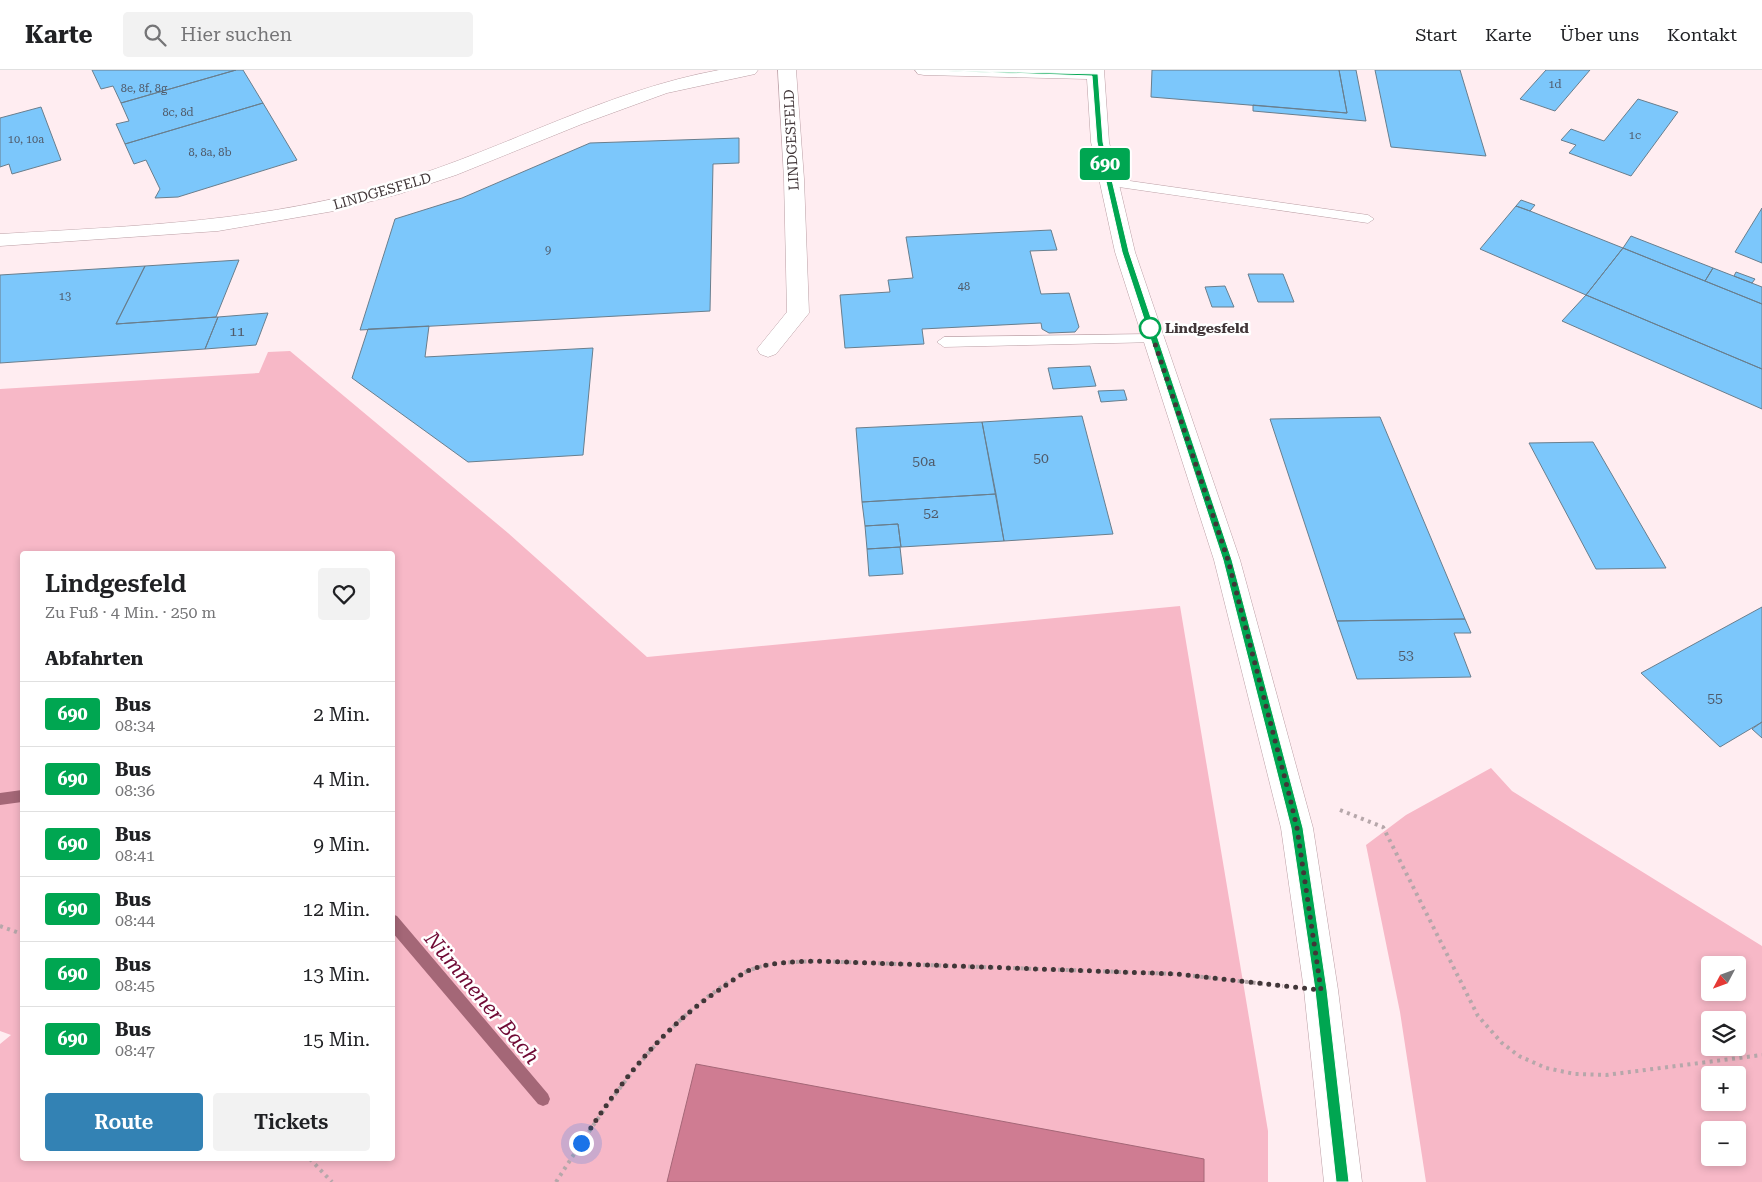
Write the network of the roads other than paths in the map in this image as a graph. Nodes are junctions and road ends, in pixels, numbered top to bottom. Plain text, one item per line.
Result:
1 (748, 70) edge
2 (787, 70) edge
3 (924, 70) edge
4 (1095, 72) edge
5 (1109, 182) junction
6 (1368, 219) dead end
7 (0, 240) edge
8 (1153, 339) junction
9 (944, 342) dead end
10 (768, 349) dead end
11 (1343, 1182) edge

1 - 7 street, LINDGESFELD
2 - 10 street, LINDGESFELD
3 - 4 street
4 - 5 street
5 - 6 lane
5 - 8 street
8 - 9 lane
8 - 11 street

